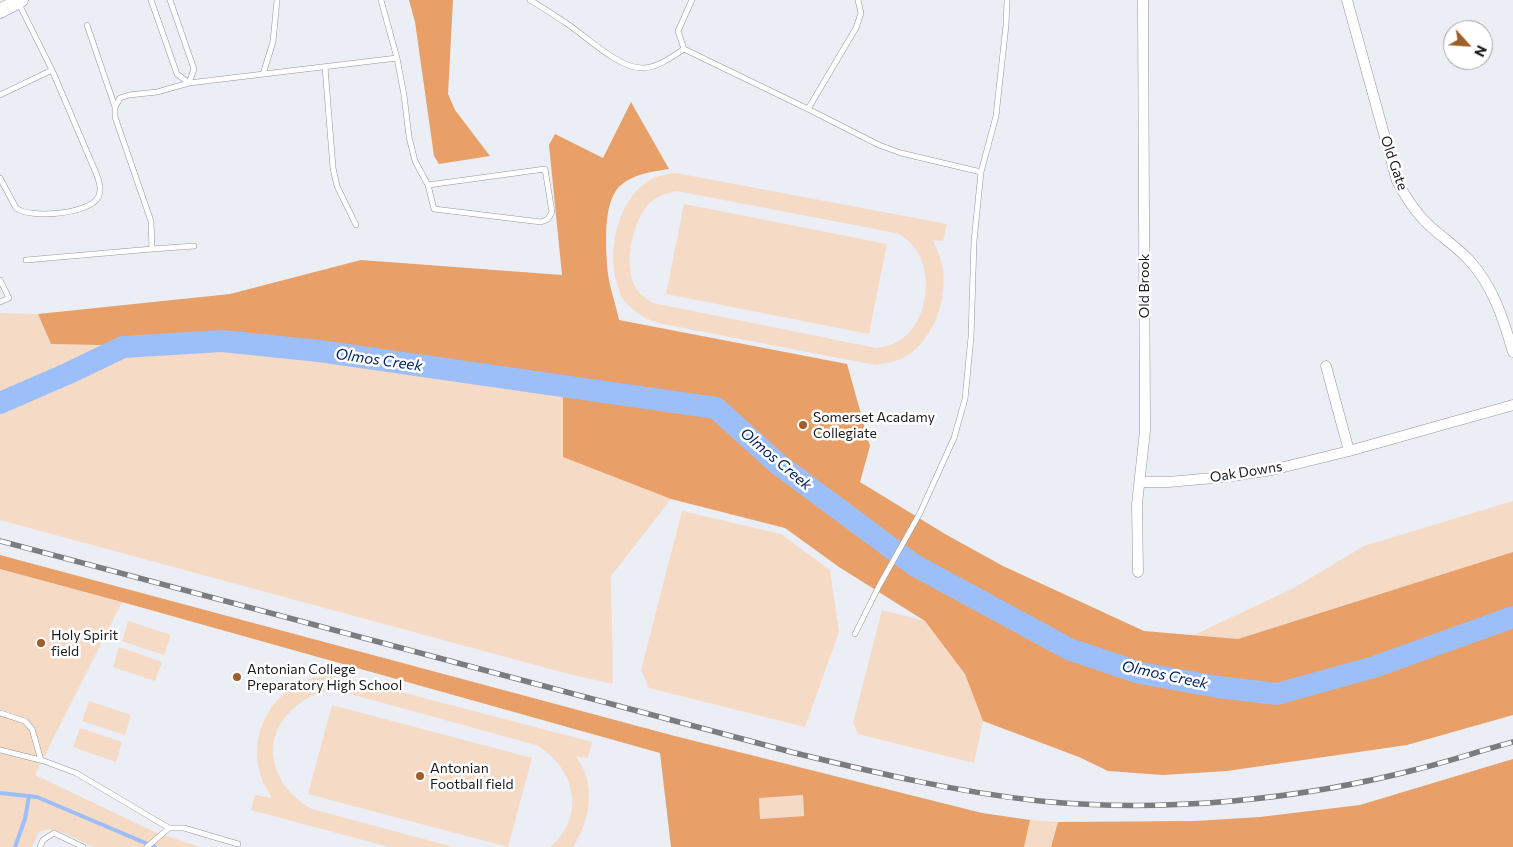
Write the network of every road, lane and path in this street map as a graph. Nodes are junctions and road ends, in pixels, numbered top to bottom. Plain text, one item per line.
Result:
1 (151, 0) edge
2 (170, 0) edge
3 (276, 0) edge
4 (381, 0) edge
5 (530, 0) edge
6 (692, 0) edge
7 (858, 0) edge
8 (1006, 0) edge
9 (1143, 0) edge
10 (1346, 0) edge
11 (20, 1) edge
12 (0, 11) edge
13 (87, 25) dead end
14 (684, 49) junction
15 (397, 58) junction
16 (325, 67) junction
17 (52, 70) junction
18 (263, 74) junction
19 (190, 83) junction
20 (0, 95) edge
21 (115, 107) junction
22 (808, 109) junction
23 (981, 172) junction
24 (0, 178) edge
25 (428, 185) junction
26 (356, 225) dead end
27 (194, 246) dead end
28 (152, 249) junction
29 (26, 260) dead end
30 (0, 280) edge
31 (0, 302) edge
32 (1513, 352) edge
33 (1326, 366) dead end
34 (1513, 405) edge
35 (1350, 451) junction
36 (1140, 482) junction
37 (1138, 572) dead end
38 (855, 634) dead end
39 (0, 713) edge
40 (0, 750) edge
41 (41, 760) junction
42 (169, 828) junction
43 (238, 844) dead end
44 (40, 847) edge
45 (83, 847) edge
46 (147, 847) edge

1 - 19 lane
2 - 19 lane
3 - 18 lane
4 - 15 lane
5 - 14 lane
6 - 14 lane
7 - 22 lane
8 - 23 lane
9 - 36 street, Old Brook
10 - 32 street, Old Gate
11 - 12 main road
11 - 17 lane
13 - 21 lane
14 - 22 lane
15 - 16 lane
15 - 25 lane
16 - 18 lane
16 - 26 lane
17 - 20 lane
17 - 24 lane
18 - 19 lane
19 - 21 lane
21 - 28 lane
22 - 23 lane
23 - 38 lane
25 - 25 lane
27 - 28 lane
28 - 29 lane
30 - 31 lane
33 - 35 street
34 - 35 street, Oak Downs
35 - 36 street, Oak Downs
36 - 37 street, Old Brook
39 - 41 lane
40 - 41 lane
41 - 42 lane
42 - 43 lane
42 - 46 lane
44 - 45 lane

